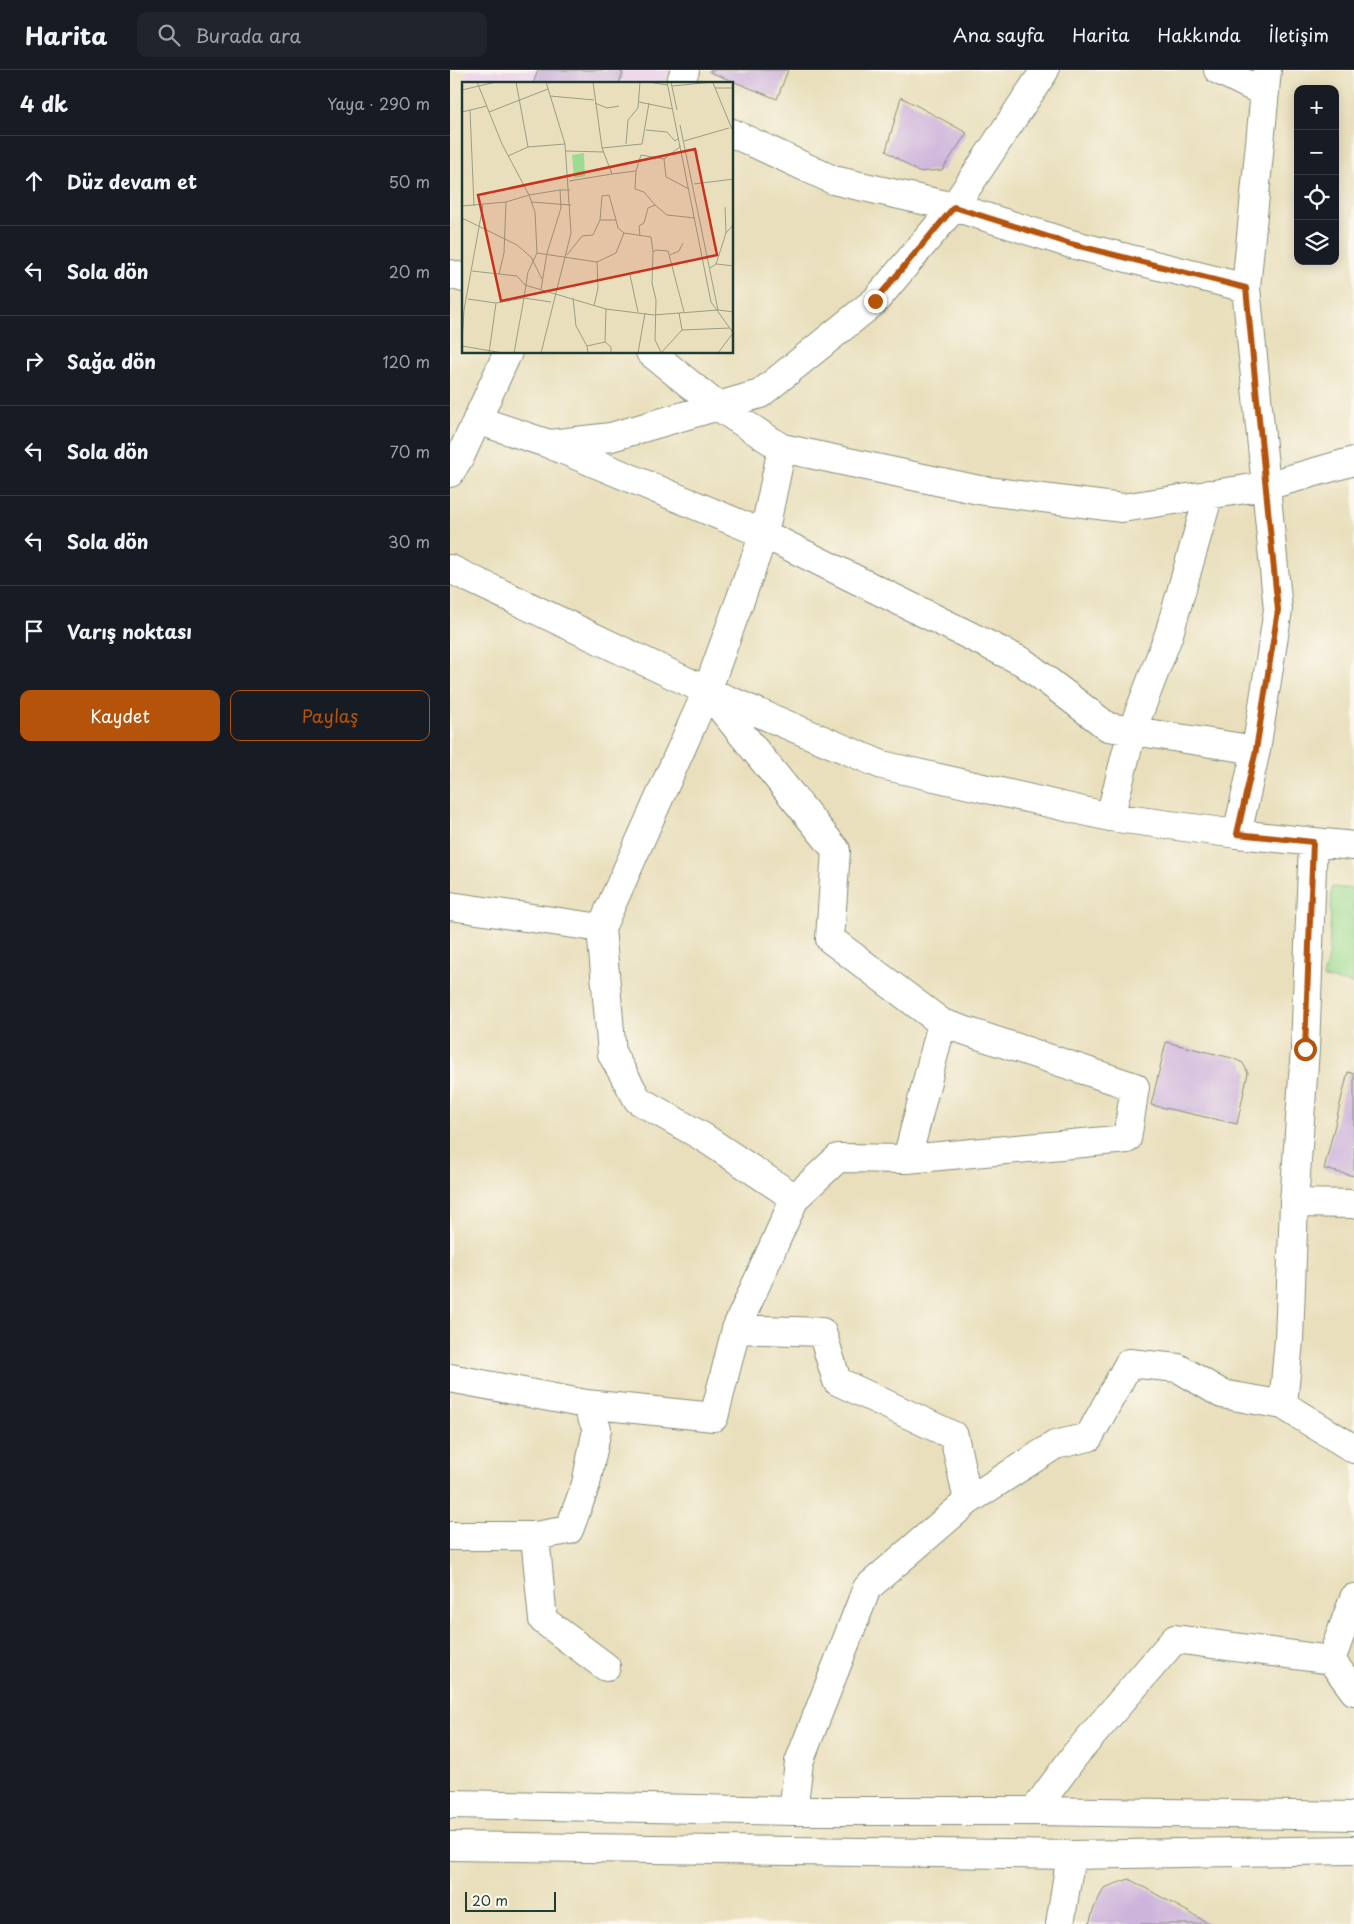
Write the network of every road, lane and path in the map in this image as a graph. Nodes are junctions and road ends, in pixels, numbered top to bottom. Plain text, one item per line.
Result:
1 (685, 70) edge
2 (1045, 70) edge
3 (1218, 70) edge
4 (681, 82) edge
5 (1266, 82) edge
6 (734, 134) edge
7 (954, 207) junction
8 (1246, 288) junction
9 (507, 354) edge
10 (652, 354) edge
11 (717, 406) junction
12 (477, 420) junction
13 (549, 444) junction
14 (782, 448) junction
15 (1354, 461) edge
16 (450, 473) edge
17 (1266, 486) junction
18 (1208, 494) junction
19 (764, 534) junction
20 (450, 569) edge
21 (707, 691) junction
22 (1132, 731) junction
23 (1256, 750) junction
24 (1110, 816) junction
25 (1237, 834) junction
26 (1313, 842) junction
27 (1354, 846) edge
28 (450, 906) edge
29 (601, 928) junction
30 (942, 1023) junction
31 (907, 1159) junction
32 (794, 1198) junction
33 (1294, 1202) junction
34 (1354, 1204) edge
35 (736, 1329) junction
36 (450, 1378) edge
37 (586, 1404) junction
38 (1283, 1405) junction
39 (1354, 1449) edge
40 (968, 1501) junction
41 (450, 1536) edge
42 (535, 1536) junction
43 (1354, 1598) edge
44 (1332, 1660) junction
45 (606, 1667) dead end
46 (1354, 1691) edge
47 (450, 1804) edge
48 (793, 1811) junction
49 (1034, 1811) junction
50 (1354, 1816) edge
51 (450, 1846) edge
52 (1354, 1850) edge
53 (1071, 1855) junction
54 (1060, 1924) edge

1 - 4 street
2 - 7 street
3 - 5 street
5 - 8 street
6 - 7 street
7 - 8 street
7 - 11 street
8 - 17 street
9 - 12 street
10 - 11 street
11 - 13 street
11 - 14 street
12 - 13 street
12 - 16 street
13 - 19 street
14 - 18 street
14 - 19 street
15 - 17 street
17 - 18 street
17 - 23 street
18 - 22 street
19 - 21 street
19 - 22 street
20 - 21 street
21 - 24 street
21 - 29 street
21 - 30 street
22 - 23 street
22 - 24 street
23 - 25 street
24 - 25 street
25 - 26 street
26 - 27 street
26 - 33 street
28 - 29 street
29 - 32 street
30 - 31 street
30 - 31 street
31 - 32 street
32 - 35 street
33 - 34 street
33 - 38 street
35 - 37 street
35 - 40 street
36 - 37 street
37 - 42 street
38 - 39 street
38 - 40 street
40 - 48 street
41 - 42 street
42 - 45 street
43 - 44 street
44 - 46 street
44 - 49 street
47 - 48 street
48 - 49 street
49 - 50 street
51 - 53 street
52 - 53 street
53 - 54 street

